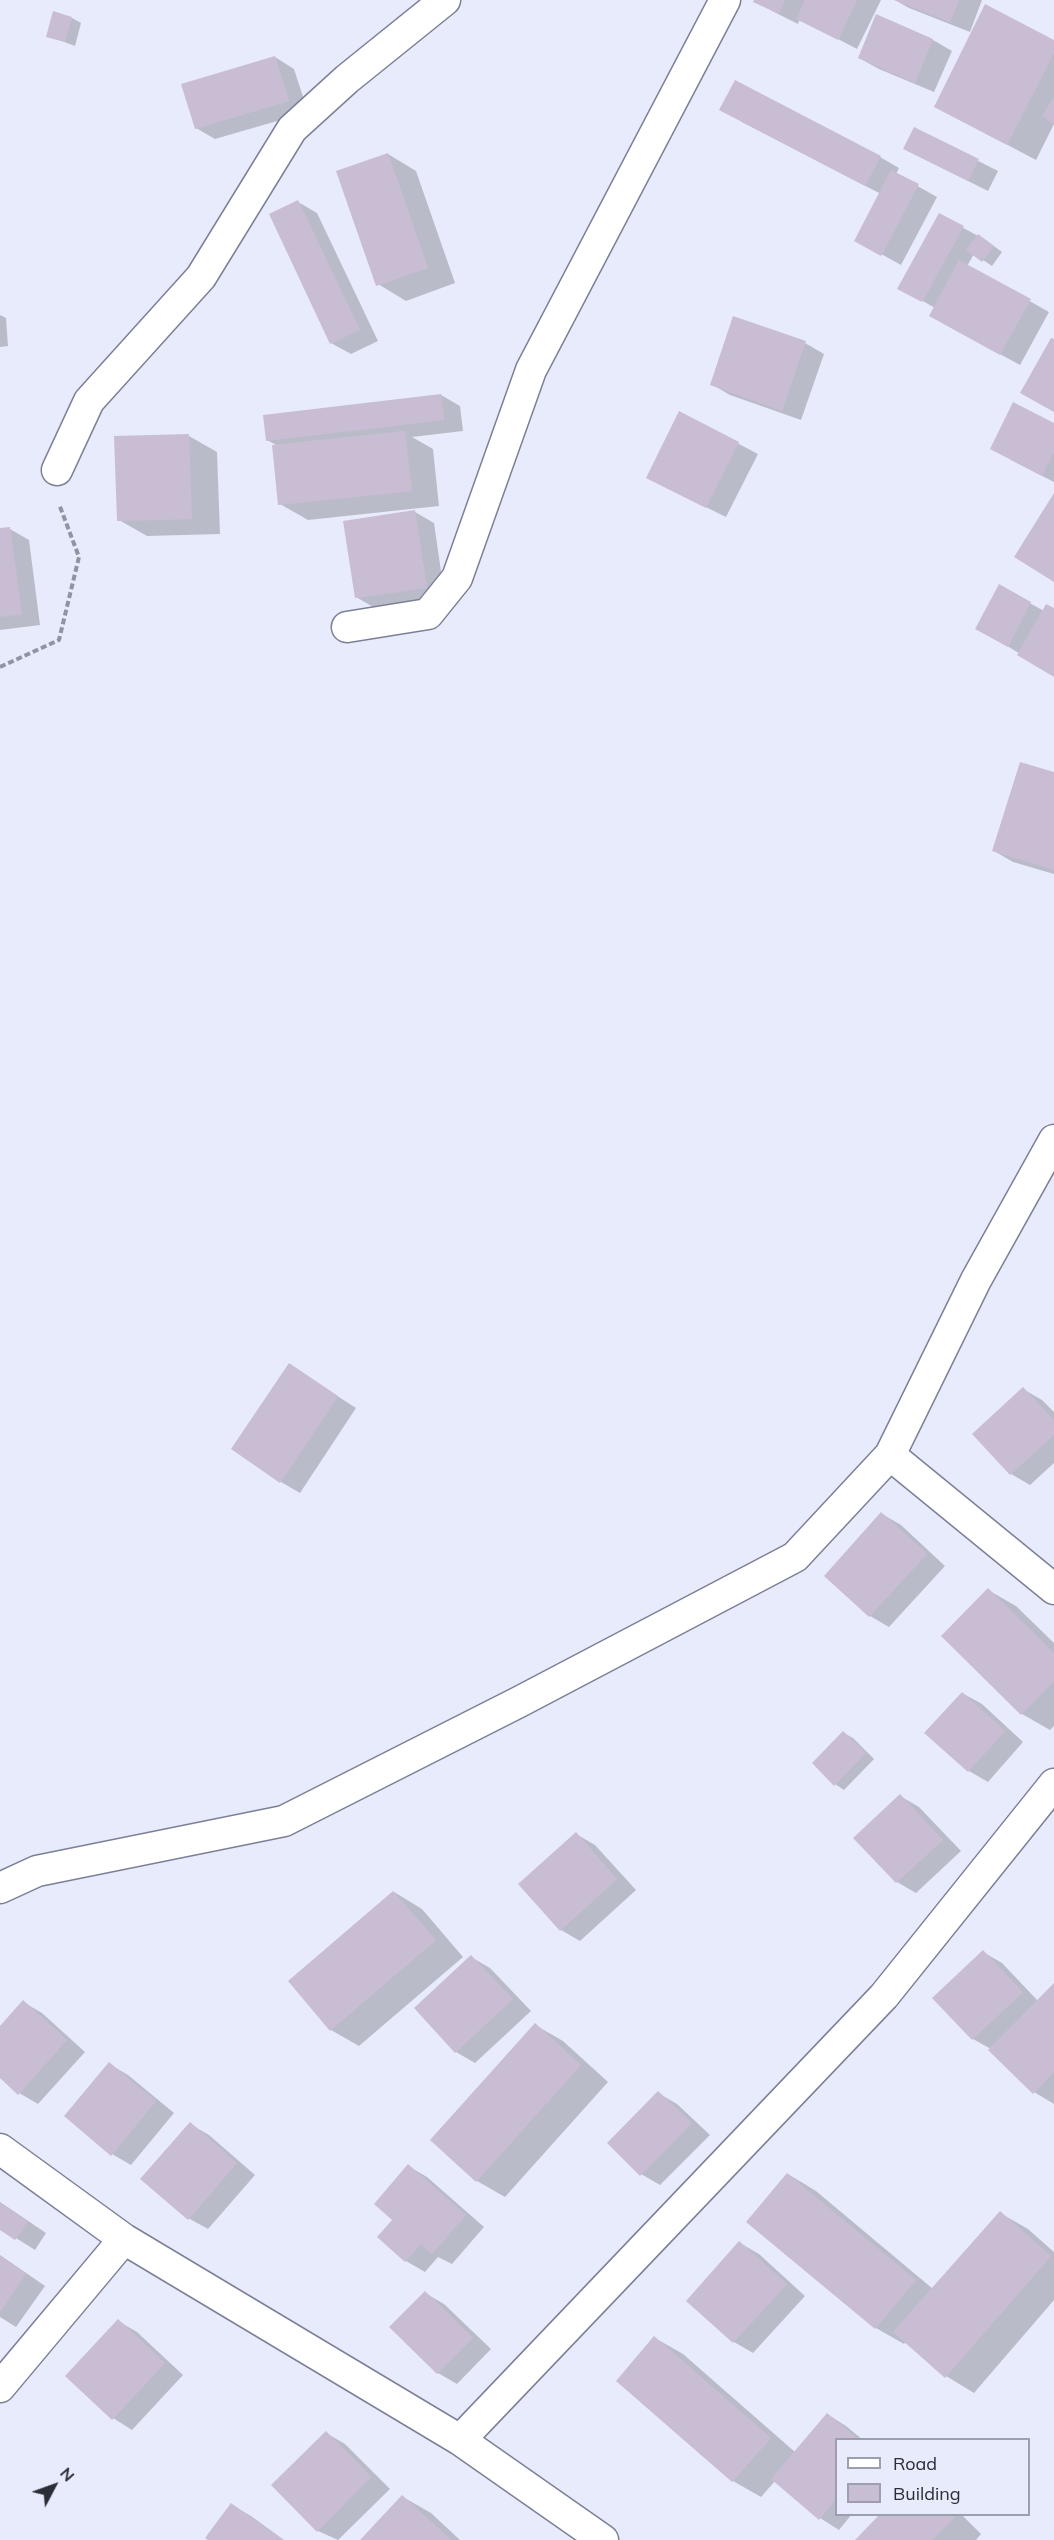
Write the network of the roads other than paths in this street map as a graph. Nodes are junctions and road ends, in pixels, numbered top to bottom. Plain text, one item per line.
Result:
1 (444, 0) edge
2 (725, 0) edge
3 (57, 470) road end
4 (347, 627) dead end
5 (1054, 1140) edge
6 (890, 1455) junction
7 (1054, 1589) edge
8 (1054, 1784) edge
9 (0, 1888) edge
10 (0, 2149) edge
11 (124, 2239) junction
12 (0, 2387) edge
13 (460, 2440) junction
14 (603, 2540) edge

1 - 3 street
2 - 4 street
5 - 6 street
6 - 7 street
6 - 9 street
8 - 13 street
10 - 11 street
11 - 12 street
11 - 13 street
13 - 14 street

